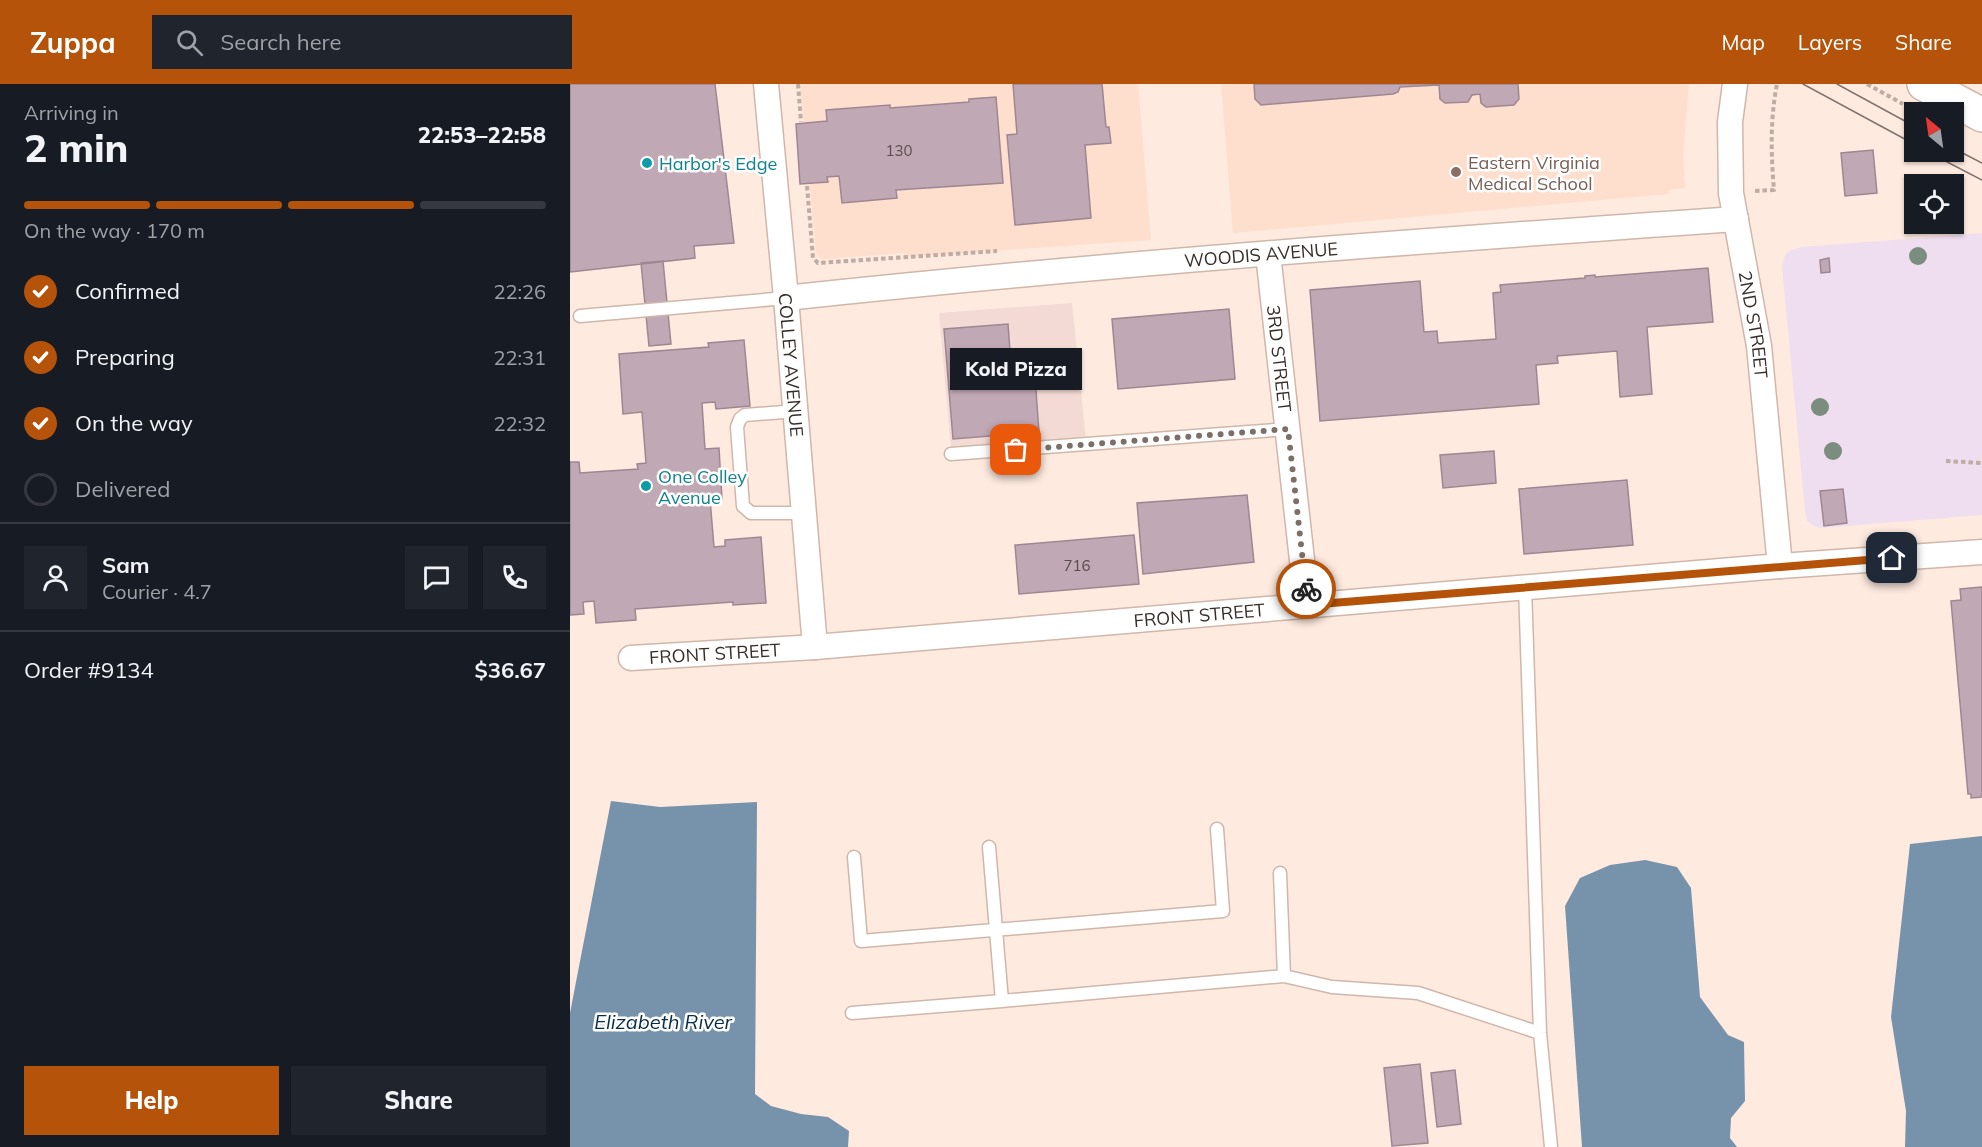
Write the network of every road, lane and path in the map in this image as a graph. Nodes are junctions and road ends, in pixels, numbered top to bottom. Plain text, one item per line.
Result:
1 (766, 84) edge
2 (798, 84) edge
3 (1735, 84) edge
4 (1777, 84) edge
5 (1867, 84) edge
6 (1916, 95) edge
7 (1982, 115) edge
8 (801, 122) dead end
9 (807, 186) dead end
10 (1774, 190) dead end
11 (1736, 219) junction
12 (1268, 254) junction
13 (818, 263) dead end
14 (786, 298) junction
15 (580, 316) dead end
16 (796, 411) junction
17 (1288, 429) junction
18 (951, 454) dead end
19 (1946, 461) dead end
20 (1982, 463) edge
21 (804, 513) junction
22 (1982, 552) edge
23 (1780, 566) junction
24 (1525, 587) junction
25 (1307, 605) junction
26 (815, 647) junction
27 (631, 658) dead end
28 (1217, 829) dead end
29 (989, 847) dead end
30 (854, 857) dead end
31 (1280, 873) dead end
32 (996, 930) junction
33 (1284, 976) junction
34 (1002, 1001) junction
35 (852, 1013) dead end
36 (1540, 1033) junction
37 (1551, 1147) edge

1 - 14 street, COLLEY AVENUE
2 - 8 path
3 - 11 street, 2ND STREET
4 - 10 path
5 - 6 path
6 - 7 main road
9 - 13 path
11 - 12 street, WOODIS AVENUE
11 - 23 street, 2ND STREET
12 - 14 street, WOODIS AVENUE
12 - 17 street, 3RD STREET
14 - 15 lane
14 - 16 street, COLLEY AVENUE
16 - 21 street, COLLEY AVENUE
16 - 21 lane
17 - 18 lane
17 - 25 street, 3RD STREET
19 - 20 path
21 - 26 street, COLLEY AVENUE
22 - 23 street, FRONT STREET
23 - 24 street, FRONT STREET
24 - 25 street, FRONT STREET
24 - 36 lane
25 - 26 street, FRONT STREET
26 - 27 street, FRONT STREET
28 - 32 lane
29 - 32 lane
30 - 32 lane
31 - 33 lane
32 - 34 lane
33 - 34 lane
33 - 36 lane
34 - 35 lane
36 - 37 lane

